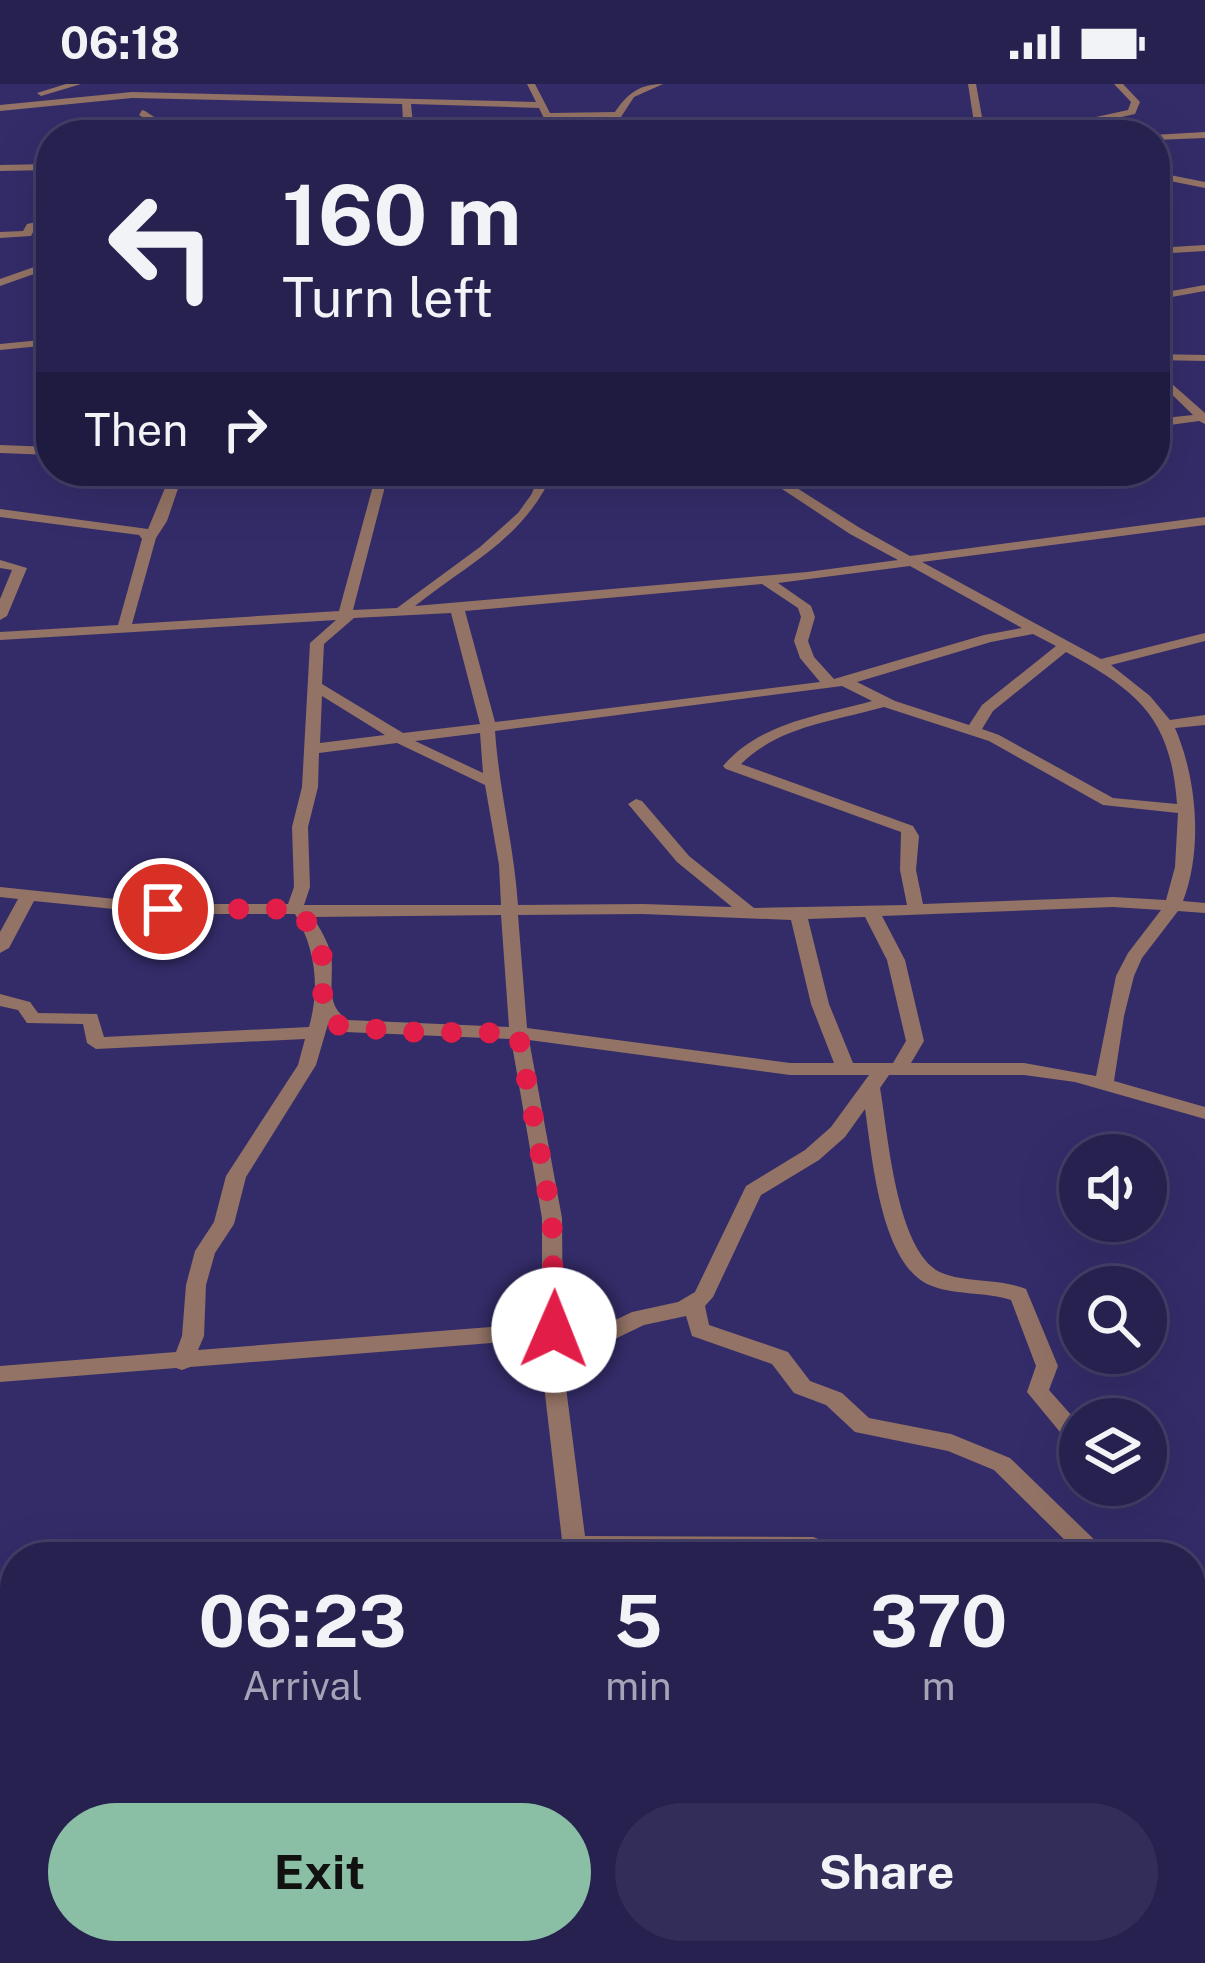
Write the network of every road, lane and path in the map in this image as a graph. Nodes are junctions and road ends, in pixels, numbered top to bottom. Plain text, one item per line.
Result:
1 (77, 84) edge
2 (269, 84) edge
3 (531, 84) edge
4 (659, 84) edge
5 (972, 84) edge
6 (1118, 84) edge
7 (271, 100) junction
8 (406, 104) junction
9 (542, 105) junction
10 (0, 107) edge
11 (142, 113) dead end
12 (550, 116) junction
13 (153, 120) edge
14 (408, 120) edge
15 (551, 120) edge
16 (978, 120) edge
17 (1077, 120) edge
18 (1205, 135) edge
19 (1170, 136) edge
20 (36, 167) edge
21 (0, 168) edge
22 (1170, 179) edge
23 (1205, 185) edge
24 (36, 225) edge
25 (0, 235) edge
26 (1205, 248) edge
27 (1170, 249) edge
28 (36, 270) edge
29 (0, 283) edge
30 (1205, 288) edge
31 (1170, 294) edge
32 (36, 343) edge
33 (0, 346) edge
34 (1170, 357) edge
35 (1205, 358) edge
36 (1170, 393) edge
37 (1204, 418) edge
38 (1170, 421) edge
39 (0, 449) edge
40 (36, 450) edge
41 (173, 486) edge
42 (379, 486) edge
43 (540, 486) edge
44 (780, 486) edge
45 (0, 513) edge
46 (1205, 521) edge
47 (149, 538) junction
48 (910, 561) junction
49 (0, 564) edge
50 (765, 580) junction
51 (457, 608) junction
52 (402, 610) junction
53 (349, 613) junction
54 (0, 616) edge
55 (1036, 629) junction
56 (124, 630) junction
57 (0, 636) edge
58 (1205, 637) edge
59 (1066, 645) junction
60 (1099, 664) junction
61 (838, 683) junction
62 (314, 685) junction
63 (886, 702) junction
64 (1205, 720) edge
65 (1166, 725) junction
66 (487, 727) junction
67 (974, 729) junction
68 (401, 738) junction
69 (311, 749) junction
70 (493, 783) junction
71 (636, 804) dead end
72 (1184, 809) junction
73 (0, 892) edge
74 (29, 895) junction
75 (1174, 904) junction
76 (1205, 908) edge
77 (299, 910) junction
78 (510, 910) junction
79 (916, 910) junction
80 (872, 914) junction
81 (752, 915) junction
82 (798, 915) junction
83 (0, 948) edge
84 (0, 1000) edge
85 (323, 1008) junction
86 (316, 1033) junction
87 (518, 1033) junction
88 (846, 1070) junction
89 (884, 1074) junction
90 (1104, 1084) junction
91 (1205, 1113) edge
92 (694, 1303) junction
93 (554, 1330) junction
94 (552, 1360) junction
95 (182, 1362) junction
96 (0, 1374) edge
97 (1059, 1416) edge
98 (575, 1542) edge
99 (1082, 1542) edge

1 - 10 street
2 - 7 street
3 - 9 street
4 - 12 street
5 - 16 street
6 - 17 street
7 - 8 street
7 - 10 street
8 - 9 street
8 - 14 street
9 - 12 street
11 - 13 street
12 - 15 street
18 - 19 street
20 - 21 street
22 - 23 street
24 - 25 street
26 - 27 street
28 - 29 street
30 - 31 street
32 - 33 street
34 - 35 street
36 - 37 street
37 - 38 street
39 - 40 street
41 - 47 street
42 - 53 street
43 - 52 street
44 - 48 street
45 - 47 street
46 - 48 street
47 - 56 street
48 - 50 street
48 - 55 street
49 - 54 street
50 - 51 street
50 - 61 street
51 - 52 street
51 - 66 street
52 - 53 street
53 - 56 street
53 - 62 street
55 - 59 street
55 - 61 street
56 - 57 street
58 - 60 street
59 - 60 street
59 - 67 street
60 - 65 street
61 - 63 street
61 - 66 street
62 - 68 street
62 - 69 street
63 - 67 street
63 - 79 street
64 - 65 street
65 - 72 street
66 - 68 street
66 - 70 street
67 - 72 street
68 - 69 street
68 - 70 street
69 - 77 street
70 - 78 street
71 - 81 street
72 - 75 street
73 - 74 street
74 - 77 street
74 - 83 street
75 - 76 street
75 - 79 street
75 - 90 street
77 - 78 street
77 - 85 street
78 - 81 street
78 - 87 street
79 - 80 street
80 - 82 street
80 - 89 street
81 - 82 street
82 - 88 street
84 - 86 street
85 - 86 street
85 - 87 street
86 - 95 street
87 - 88 street
87 - 93 street
88 - 89 street
89 - 90 street
89 - 92 street
89 - 97 street
90 - 91 street
92 - 94 street
92 - 99 street
93 - 94 street
93 - 95 street
94 - 98 street
95 - 96 street

